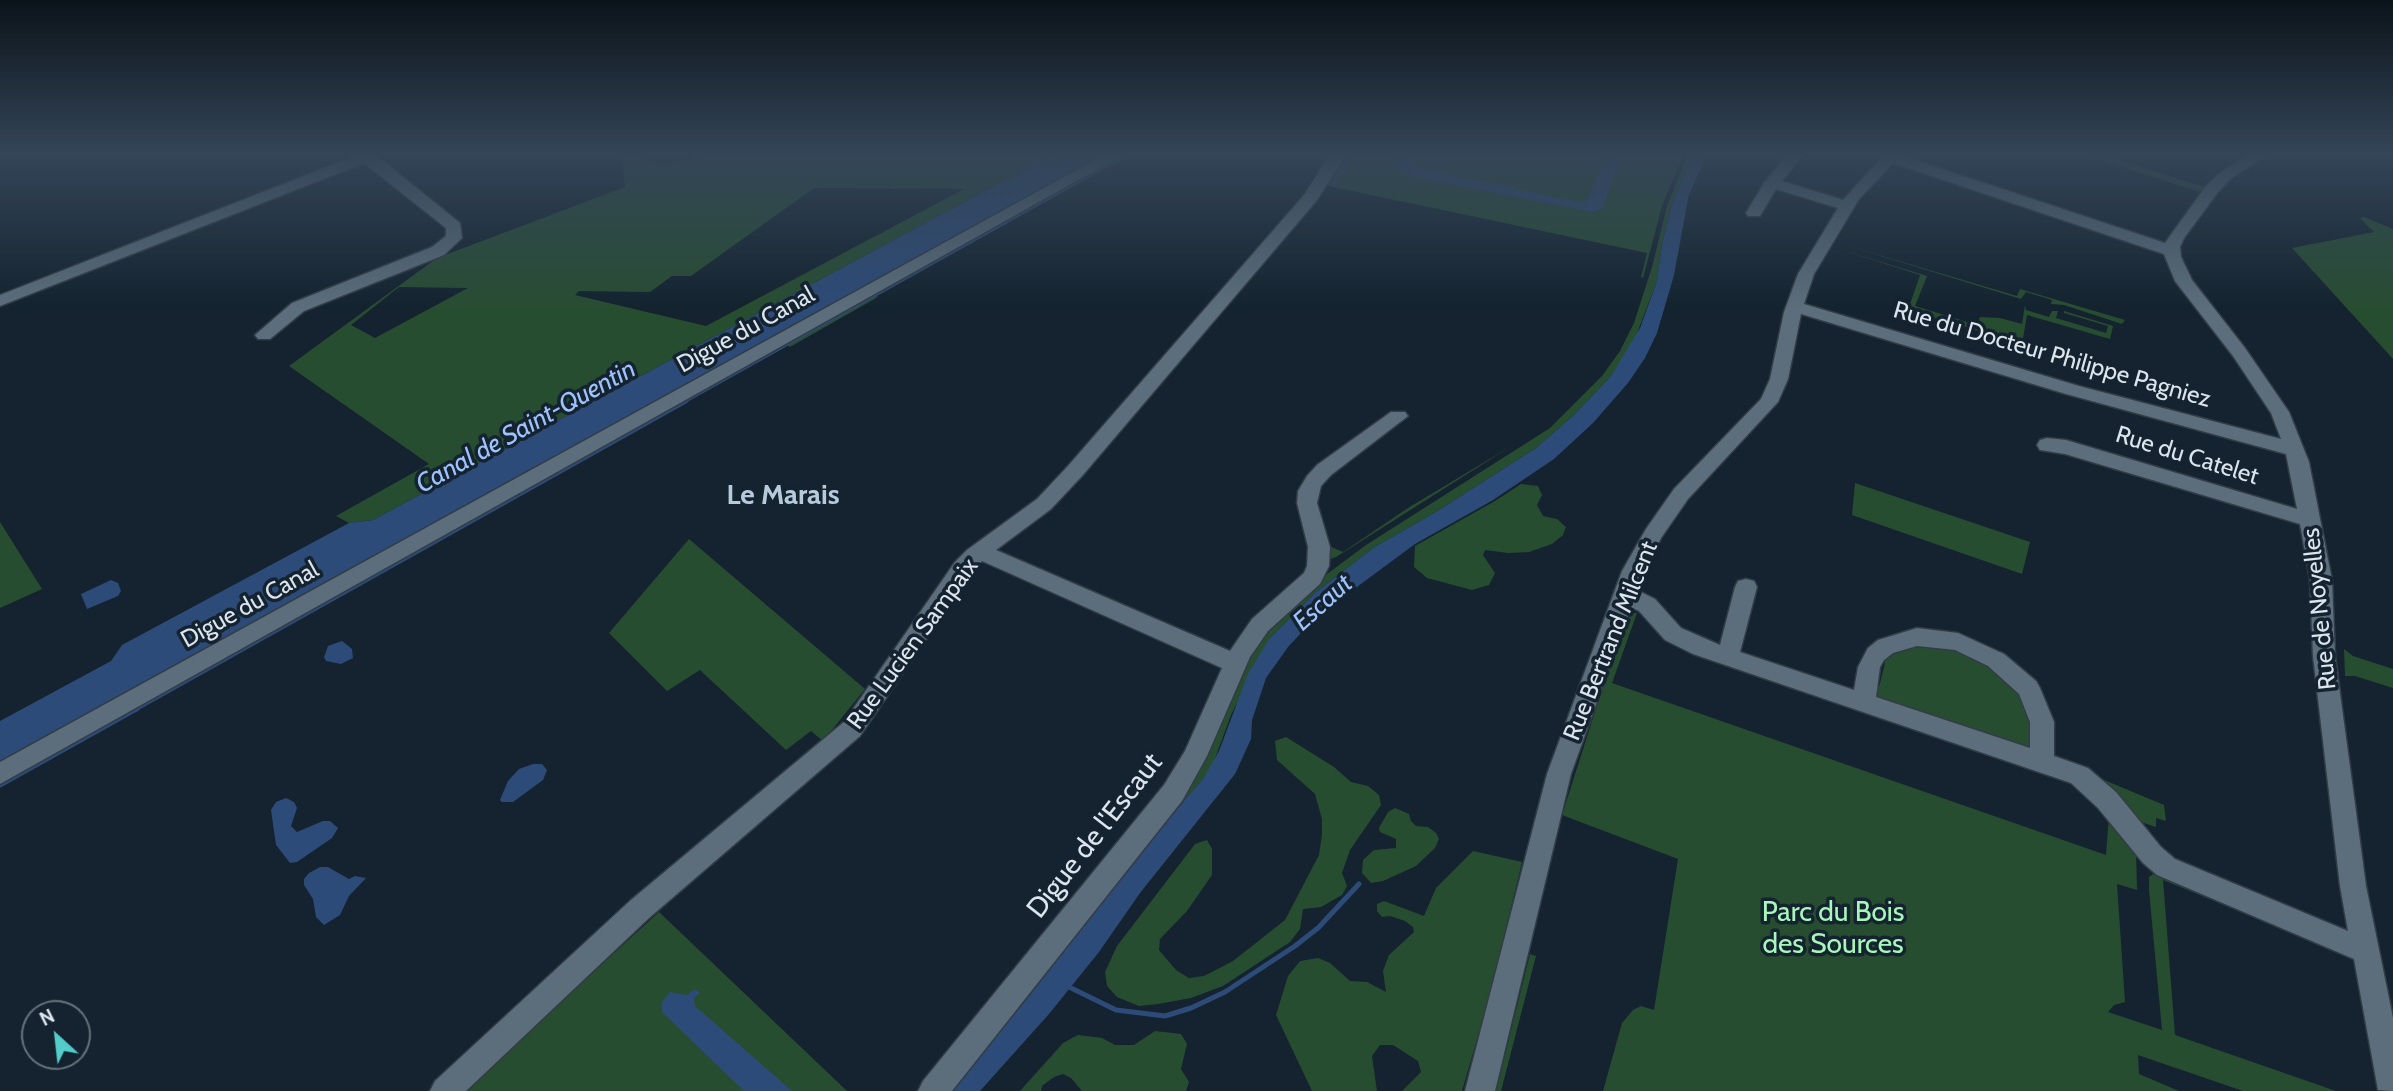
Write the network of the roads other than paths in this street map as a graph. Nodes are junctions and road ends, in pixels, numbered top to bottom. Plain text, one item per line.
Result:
1 (240, 207) edge
2 (430, 207) edge
3 (1021, 207) edge
4 (1302, 207) edge
5 (1758, 207) edge
6 (1846, 207) edge
7 (2042, 207) edge
8 (2198, 207) edge
9 (1754, 213) dead end
10 (2172, 251) junction
11 (0, 301) edge
12 (1795, 307) junction
13 (264, 335) dead end
14 (1398, 416) dead end
15 (2047, 445) dead end
16 (2295, 450) junction
17 (2311, 520) junction
18 (979, 552) junction
19 (1746, 587) dead end
20 (1625, 594) junction
21 (1728, 656) junction
22 (1234, 663) junction
23 (1864, 702) junction
24 (2042, 762) junction
25 (0, 775) edge
26 (2366, 951) junction
27 (2393, 1090) edge
28 (445, 1091) edge
29 (933, 1091) edge
30 (1480, 1091) edge

1 - 11 street
2 - 13 street
3 - 25 street, Digue du Canal
4 - 18 street, Rue Lucien Sampaix
5 - 9 street
6 - 12 street, Rue Bertrand Milcent
7 - 10 street
8 - 10 street
10 - 16 street, Rue de Noyelles
12 - 16 street, Rue du Docteur Philippe Pagniez
12 - 20 street, Rue Bertrand Milcent
14 - 22 street, Digue de l'Escaut
15 - 17 street, Rue du Catelet
16 - 17 street, Rue de Noyelles
17 - 26 street, Rue de Noyelles
18 - 22 street
18 - 28 street, Rue Lucien Sampaix
19 - 21 street
20 - 21 street
20 - 30 street, Rue Bertrand Milcent
21 - 23 street
22 - 29 street, Digue de l'Escaut
23 - 24 street
23 - 24 street
24 - 26 street
26 - 27 street, Rue de Noyelles

